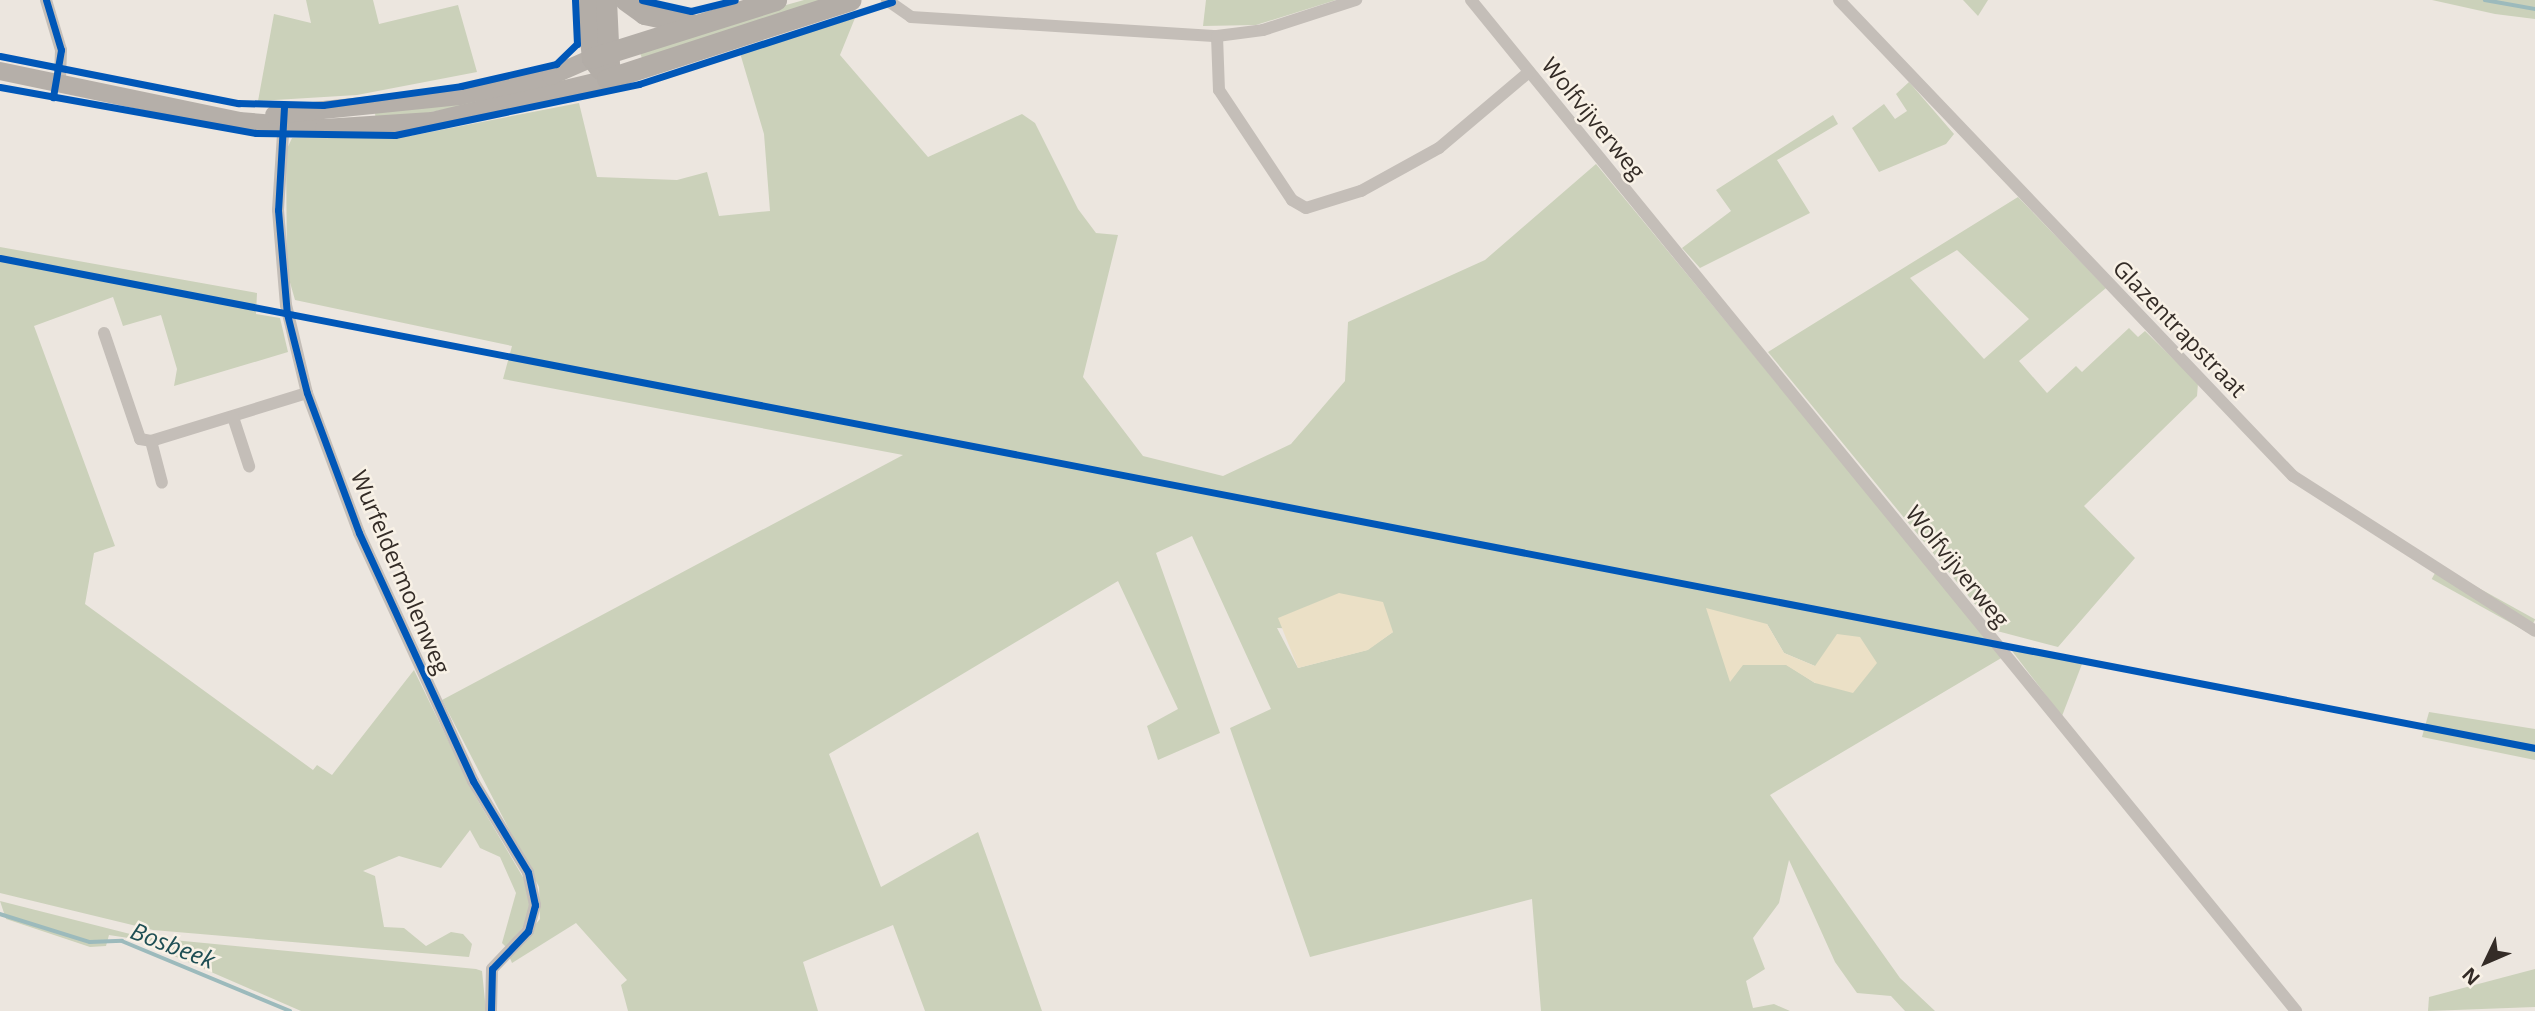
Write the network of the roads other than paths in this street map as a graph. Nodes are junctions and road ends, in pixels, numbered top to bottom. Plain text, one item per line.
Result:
1 (46, 0) edge
2 (586, 0) edge
3 (606, 0) edge
4 (625, 0) edge
5 (776, 0) edge
6 (850, 0) edge
7 (1356, 0) edge
8 (1471, 0) edge
9 (1839, 0) edge
10 (890, 1) edge
11 (694, 24) junction
12 (1217, 36) junction
13 (601, 54) junction
14 (0, 71) edge
15 (1529, 72) junction
16 (607, 79) junction
17 (60, 83) junction
18 (361, 119) junction
19 (284, 121) junction
20 (104, 333) dead end
21 (307, 393) junction
22 (233, 417) junction
23 (151, 441) junction
24 (249, 466) dead end
25 (162, 483) dead end
26 (2535, 631) edge
27 (491, 1011) edge
28 (2296, 1011) edge

1 - 17 street
2 - 13 main road
3 - 13 main road
4 - 11 main road
5 - 11 main road
6 - 16 main road
7 - 12 street
8 - 15 street, Wolfvijverweg
9 - 26 street, Glazentrapstraat
10 - 12 street
11 - 13 main road
12 - 15 street
13 - 16 main road
13 - 18 main road
14 - 17 main road
15 - 28 street, Wolfvijverweg
16 - 18 main road
17 - 19 main road
18 - 19 main road
19 - 21 street, Wurfeldermolenweg
20 - 23 street
21 - 22 street
21 - 27 street, Wurfeldermolenweg
22 - 23 street
22 - 24 street
23 - 25 street

